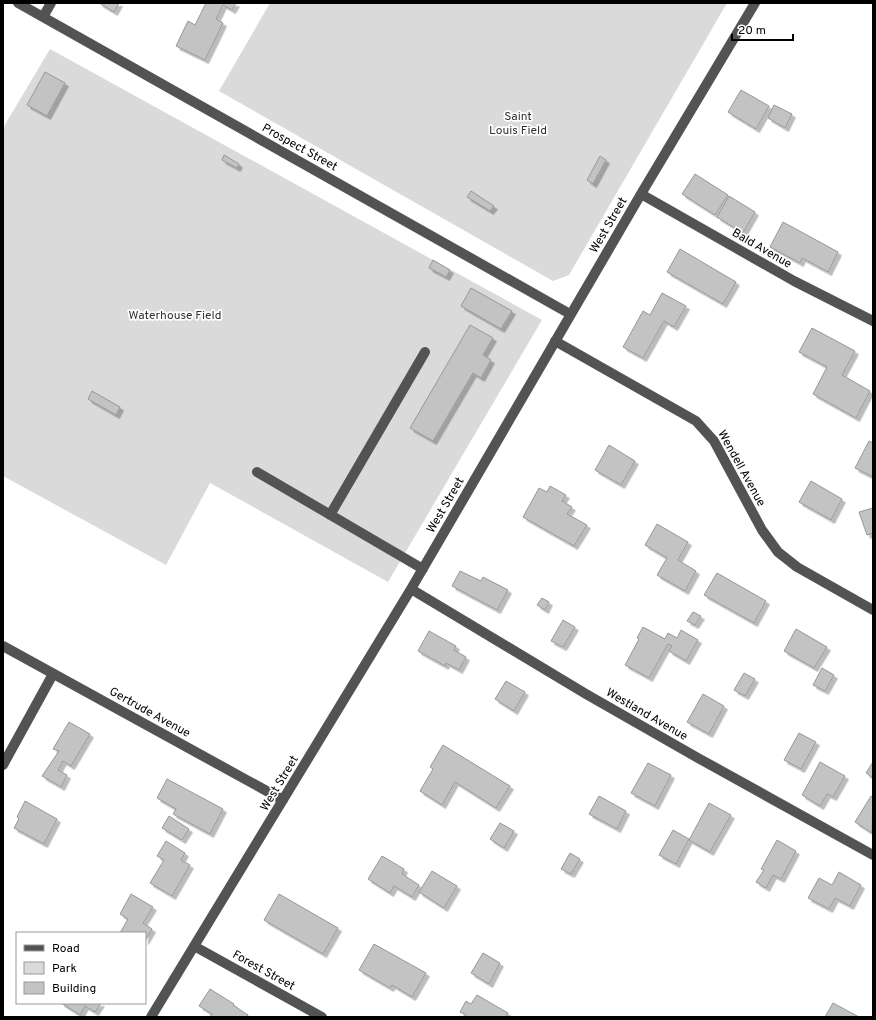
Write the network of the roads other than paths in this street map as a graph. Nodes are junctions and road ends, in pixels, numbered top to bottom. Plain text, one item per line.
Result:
1 (18, 3) edge
2 (51, 3) edge
3 (755, 3) edge
4 (43, 17) junction
5 (641, 194) junction
6 (570, 314) junction
7 (873, 321) edge
8 (555, 341) junction
9 (425, 352) dead end
10 (258, 472) dead end
11 (330, 515) junction
12 (422, 569) junction
13 (411, 589) junction
14 (873, 610) edge
15 (3, 646) edge
16 (53, 674) junction
17 (3, 766) edge
18 (283, 800) junction
19 (873, 855) edge
20 (194, 946) junction
21 (152, 1017) edge
22 (322, 1017) edge

1 - 4 street, Prospect Street
2 - 4 street
3 - 5 street, West Street
4 - 6 street, Prospect Street
5 - 6 street, West Street
5 - 7 street, Bald Avenue
6 - 8 street, West Street
8 - 12 street, West Street
8 - 14 street, Wendell Avenue
9 - 11 street
10 - 11 street
11 - 12 street
12 - 13 street, West Street
13 - 18 street, West Street
13 - 19 street, Westland Avenue
15 - 16 street, Gertrude Avenue
16 - 17 street
16 - 18 street, Gertrude Avenue
18 - 20 street, West Street
20 - 21 street, West Street
20 - 22 street, Forest Street

